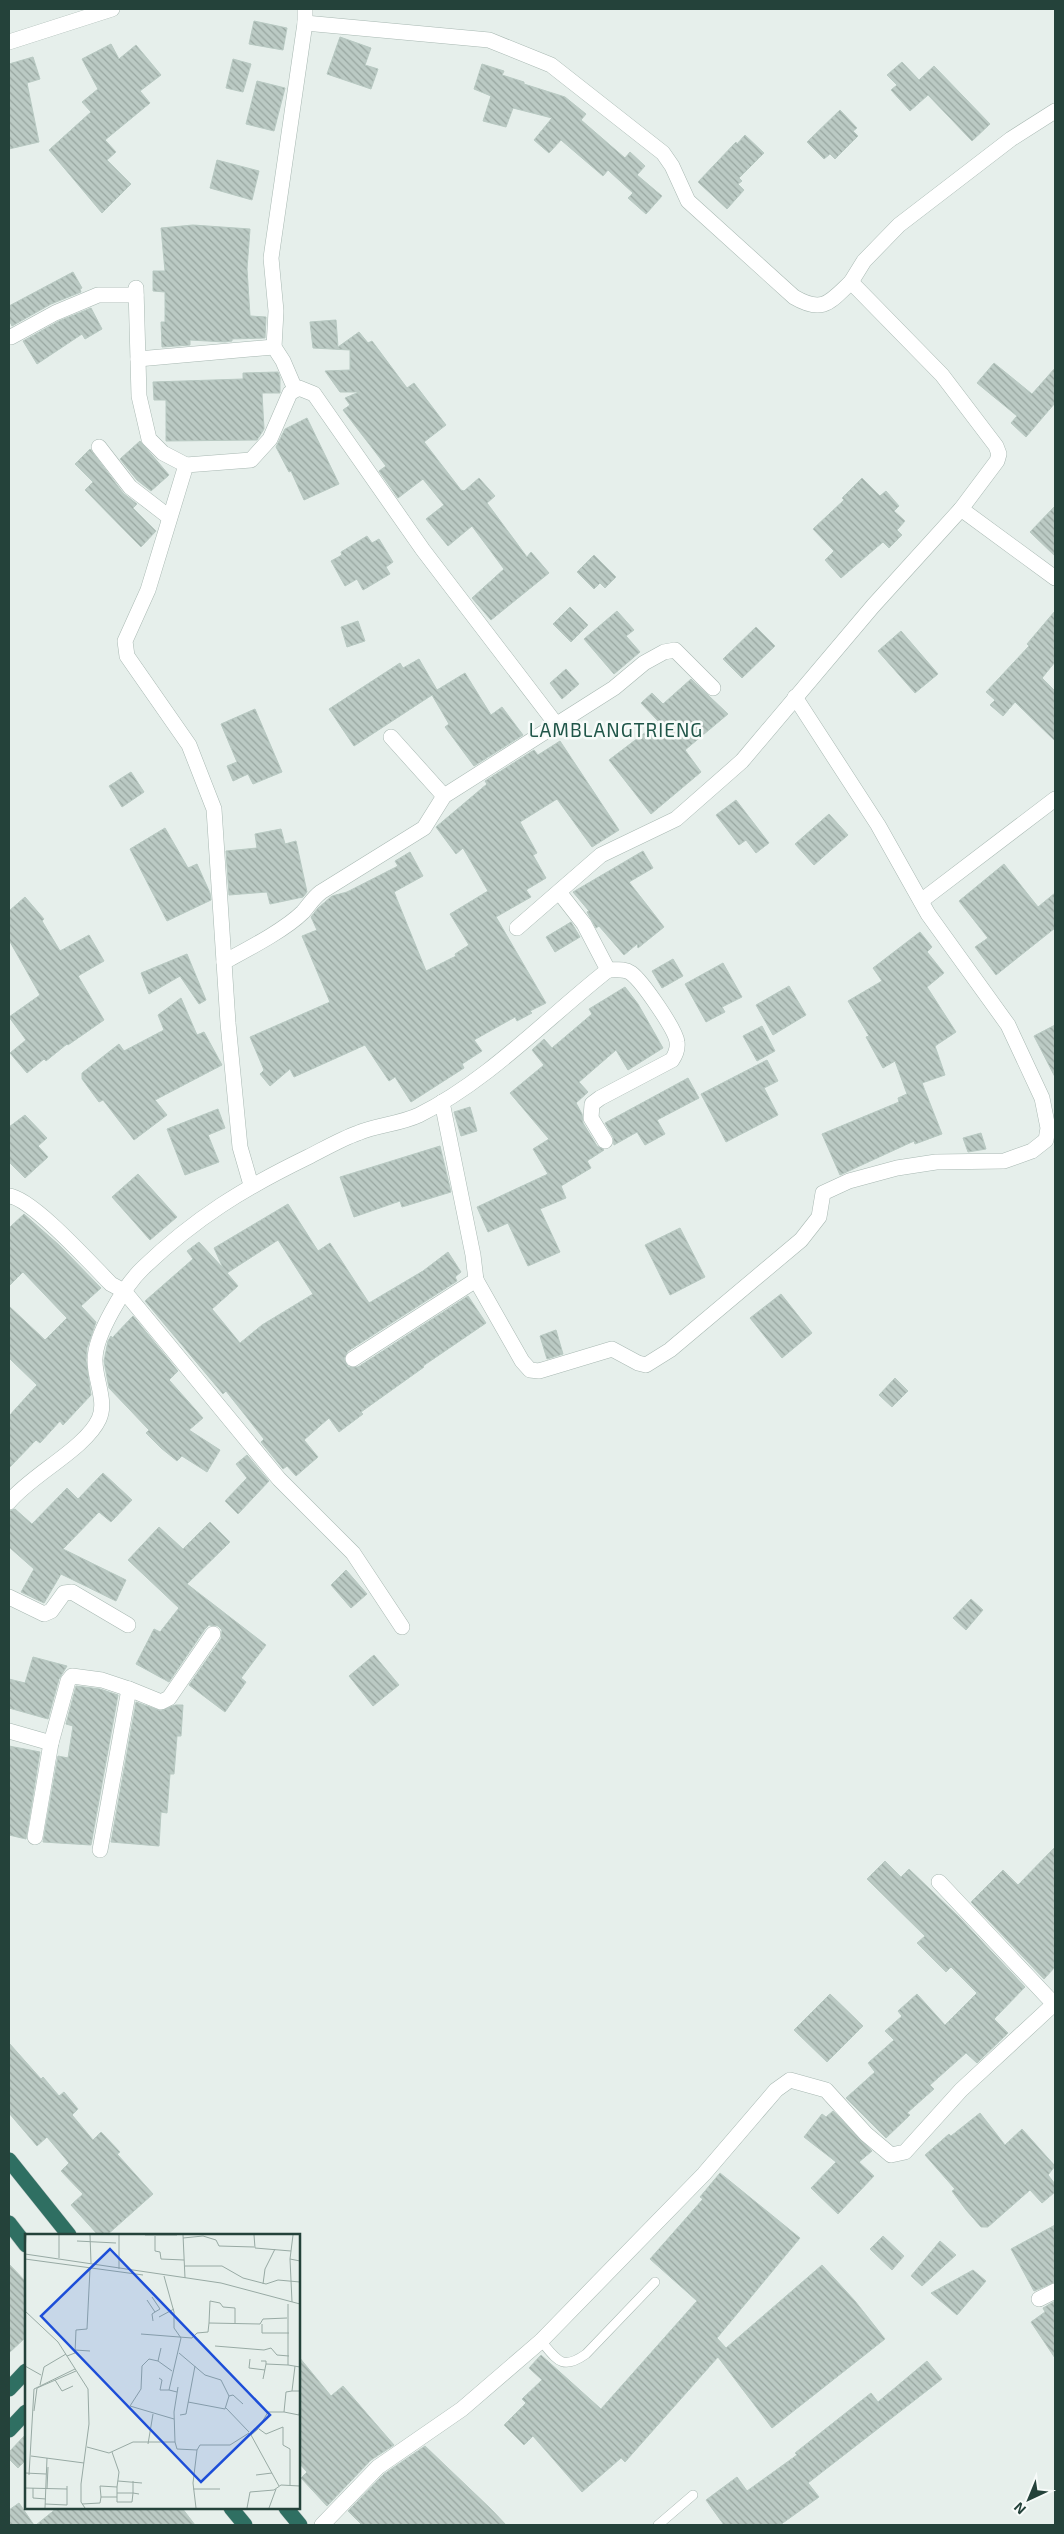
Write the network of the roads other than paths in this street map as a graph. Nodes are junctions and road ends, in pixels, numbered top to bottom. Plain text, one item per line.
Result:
1 (112, 9) edge
2 (305, 16) edge
3 (9, 42) edge
4 (1055, 111) edge
5 (852, 282) junction
6 (11, 337) dead end
7 (274, 347) junction
8 (138, 359) junction
9 (295, 389) junction
10 (100, 447) dead end
11 (186, 465) junction
12 (960, 509) junction
13 (169, 518) junction
14 (1055, 578) edge
15 (713, 688) dead end
16 (795, 697) junction
17 (556, 724) junction
18 (391, 737) dead end
19 (444, 796) junction
20 (1055, 799) edge
21 (559, 892) junction
22 (921, 901) junction
23 (517, 928) dead end
24 (224, 962) junction
25 (608, 970) junction
26 (442, 1102) junction
27 (606, 1141) dead end
28 (251, 1185) junction
29 (9, 1196) edge
30 (476, 1280) junction
31 (124, 1291) junction
32 (353, 1359) dead end
33 (9, 1502) edge
34 (9, 1597) edge
35 (128, 1625) dead end
36 (402, 1627) dead end
37 (213, 1634) dead end
38 (130, 1689) junction
39 (9, 1731) edge
40 (51, 1743) junction
41 (35, 1837) dead end
42 (100, 1850) dead end
43 (938, 1882) dead end
44 (1055, 2004) edge
45 (9, 2160) edge
46 (9, 2223) edge
47 (68, 2234) edge
48 (25, 2244) edge
49 (655, 2282) dead end
50 (1055, 2291) edge
51 (1039, 2299) dead end
52 (541, 2341) junction
53 (25, 2372) edge
54 (9, 2389) edge
55 (25, 2413) edge
56 (9, 2430) edge
57 (693, 2495) dead end
58 (232, 2509) edge
59 (287, 2509) edge
60 (245, 2525) edge
61 (300, 2525) edge
62 (322, 2525) edge
63 (658, 2525) edge

1 - 3 street
2 - 5 street
2 - 7 street
4 - 5 street
5 - 12 street
6 - 8 street
7 - 8 street
7 - 9 street
8 - 11 street
9 - 11 street
9 - 17 street
10 - 13 street
11 - 13 street
12 - 14 street
12 - 16 street
13 - 24 street
15 - 17 street
16 - 21 street
16 - 22 street
17 - 19 street
18 - 19 street
19 - 24 street
20 - 22 street
21 - 23 street
21 - 25 street
22 - 30 street
24 - 28 street
25 - 26 street
25 - 27 street
26 - 28 street
26 - 30 street
28 - 31 street
29 - 31 street
30 - 32 street
31 - 33 street
31 - 36 street
34 - 35 street
37 - 38 street
38 - 40 street
38 - 42 street
39 - 40 street
40 - 41 street
43 - 44 street
44 - 52 street
45 - 47 highway
46 - 48 highway
49 - 52 lane
50 - 51 street
52 - 62 street
53 - 54 highway
55 - 56 highway
57 - 63 lane
58 - 60 highway
59 - 61 highway

